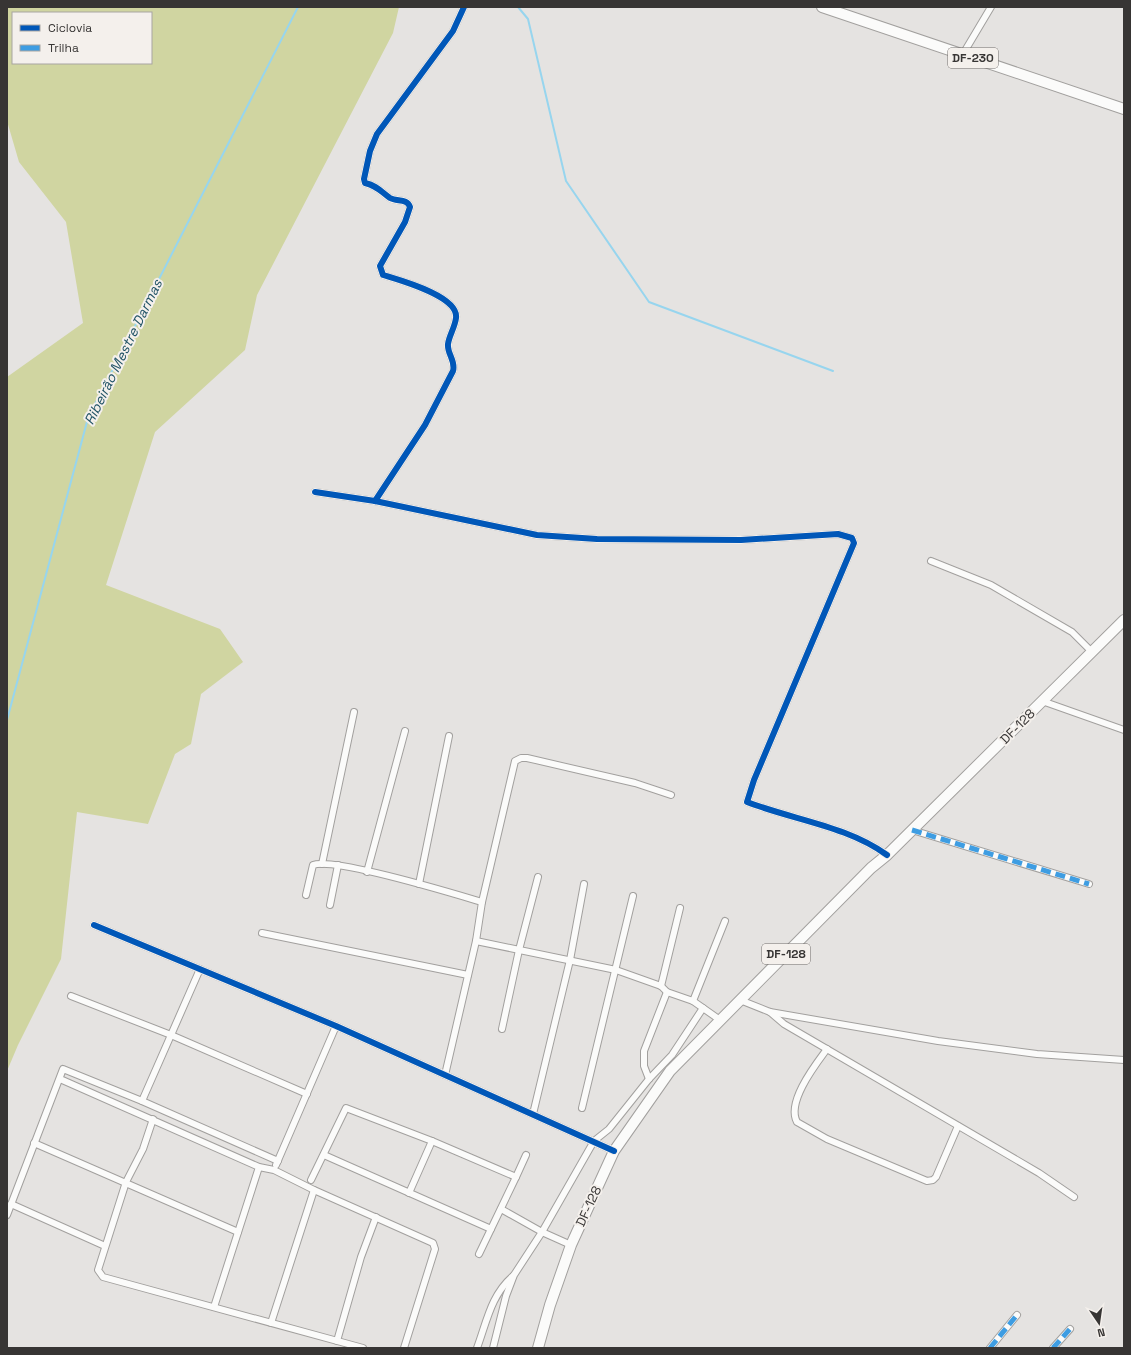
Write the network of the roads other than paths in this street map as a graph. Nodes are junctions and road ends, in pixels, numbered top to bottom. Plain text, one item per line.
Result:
1 (464, 7) edge
2 (822, 7) edge
3 (991, 7) edge
4 (963, 54) junction
5 (1124, 109) edge
6 (315, 492) dead end
7 (375, 502) junction
8 (931, 560) dead end
9 (1124, 620) edge
10 (1092, 652) junction
11 (1042, 701) junction
12 (354, 712) dead end
13 (1124, 730) edge
14 (405, 731) dead end
15 (449, 736) dead end
16 (671, 795) dead end
17 (912, 830) junction
18 (887, 855) junction
19 (322, 864) junction
20 (338, 865) junction
21 (368, 872) junction
22 (538, 877) dead end
23 (419, 884) junction
24 (584, 884) dead end
25 (1089, 884) dead end
26 (306, 895) dead end
27 (633, 896) dead end
28 (482, 902) junction
29 (330, 904) dead end
30 (680, 908) dead end
31 (725, 921) dead end
32 (94, 926) dead end
33 (262, 933) dead end
34 (476, 941) junction
35 (519, 950) junction
36 (570, 960) junction
37 (200, 969) junction
38 (616, 970) junction
39 (468, 974) junction
40 (661, 986) junction
41 (668, 992) junction
42 (71, 996) dead end
43 (740, 1000) junction
44 (692, 1001) junction
45 (703, 1008) junction
46 (770, 1012) junction
47 (720, 1020) junction
48 (336, 1026) junction
49 (502, 1029) dead end
50 (171, 1035) junction
51 (828, 1049) junction
52 (1124, 1060) edge
53 (445, 1075) junction
54 (60, 1079) junction
55 (649, 1079) junction
56 (306, 1094) junction
57 (142, 1101) junction
58 (582, 1108) dead end
59 (533, 1114) junction
60 (153, 1119) junction
61 (958, 1126) junction
62 (432, 1141) junction
63 (594, 1141) junction
64 (34, 1143) junction
65 (614, 1151) junction
66 (526, 1154) dead end
67 (324, 1155) junction
68 (278, 1161) junction
69 (259, 1167) junction
70 (274, 1170) junction
71 (516, 1178) junction
72 (311, 1180) dead end
73 (126, 1182) junction
74 (314, 1190) junction
75 (409, 1193) junction
76 (1074, 1197) dead end
77 (11, 1204) junction
78 (501, 1209) junction
79 (7, 1215) edge
80 (376, 1217) junction
81 (491, 1229) junction
82 (238, 1232) junction
83 (542, 1232) junction
84 (571, 1245) junction
85 (105, 1246) junction
86 (480, 1254) dead end
87 (514, 1275) junction
88 (214, 1308) junction
89 (1017, 1315) dead end
90 (272, 1323) junction
91 (1070, 1329) dead end
92 (337, 1341) junction
93 (363, 1348) edge
94 (404, 1348) edge
95 (477, 1348) edge
96 (493, 1348) edge
97 (538, 1348) edge
98 (990, 1348) edge
99 (1053, 1348) edge

1 - 7 street
2 - 4 main road, DF-230 / DF-230
3 - 4 street
4 - 5 main road, DF-230 / DF-230
6 - 7 street
7 - 18 street
8 - 10 street
9 - 10 main road, DF-128 / DF-128
10 - 11 main road, DF-128 / DF-128
11 - 13 street
11 - 17 main road, DF-128 / DF-128
12 - 19 street
14 - 21 street
15 - 23 street
16 - 28 street
17 - 18 main road, DF-128 / DF-128
17 - 25 street
18 - 43 main road, DF-128 / DF-128
19 - 20 street
19 - 26 street
20 - 21 street
20 - 29 street
21 - 23 street
22 - 35 street
23 - 28 street
24 - 36 street
27 - 38 street
28 - 34 street
30 - 40 street
31 - 44 street
32 - 37 street
33 - 39 street
34 - 35 street
34 - 39 street
35 - 36 street
35 - 49 street
36 - 38 street
36 - 59 street
37 - 48 street
37 - 50 street
38 - 40 street
38 - 58 street
39 - 53 street
40 - 41 street
41 - 44 street
41 - 55 street
42 - 50 street
43 - 46 street
43 - 47 main road, DF-128 / DF-128
44 - 45 street
45 - 47 street
45 - 55 street
46 - 51 street
46 - 52 street
47 - 65 main road, DF-128 / DF-128
48 - 53 street
48 - 56 street
50 - 56 street
50 - 57 street
51 - 61 street
51 - 61 street
53 - 59 street
54 - 57 street
54 - 60 street
54 - 64 street
55 - 63 street
56 - 68 street
57 - 68 street
59 - 63 street
60 - 69 street
60 - 73 street
61 - 76 street
62 - 67 street
62 - 71 street
62 - 75 street
63 - 65 street
63 - 83 street
64 - 73 street
64 - 77 street
65 - 84 main road, DF-128 / DF-128
66 - 71 street
67 - 72 street
67 - 75 street
68 - 70 street
69 - 70 street
69 - 82 street
70 - 74 street
71 - 78 street
73 - 82 street
73 - 85 street
74 - 80 street
74 - 90 street
75 - 81 street
77 - 79 street
77 - 85 street
78 - 81 street
78 - 83 street
80 - 92 street
80 - 94 street
81 - 86 street
82 - 88 street
83 - 84 street
83 - 87 street
84 - 97 main road, DF-128 / DF-128
85 - 88 street
87 - 95 street
87 - 96 street
88 - 90 street
89 - 98 street
90 - 92 street
91 - 99 street
92 - 93 street

